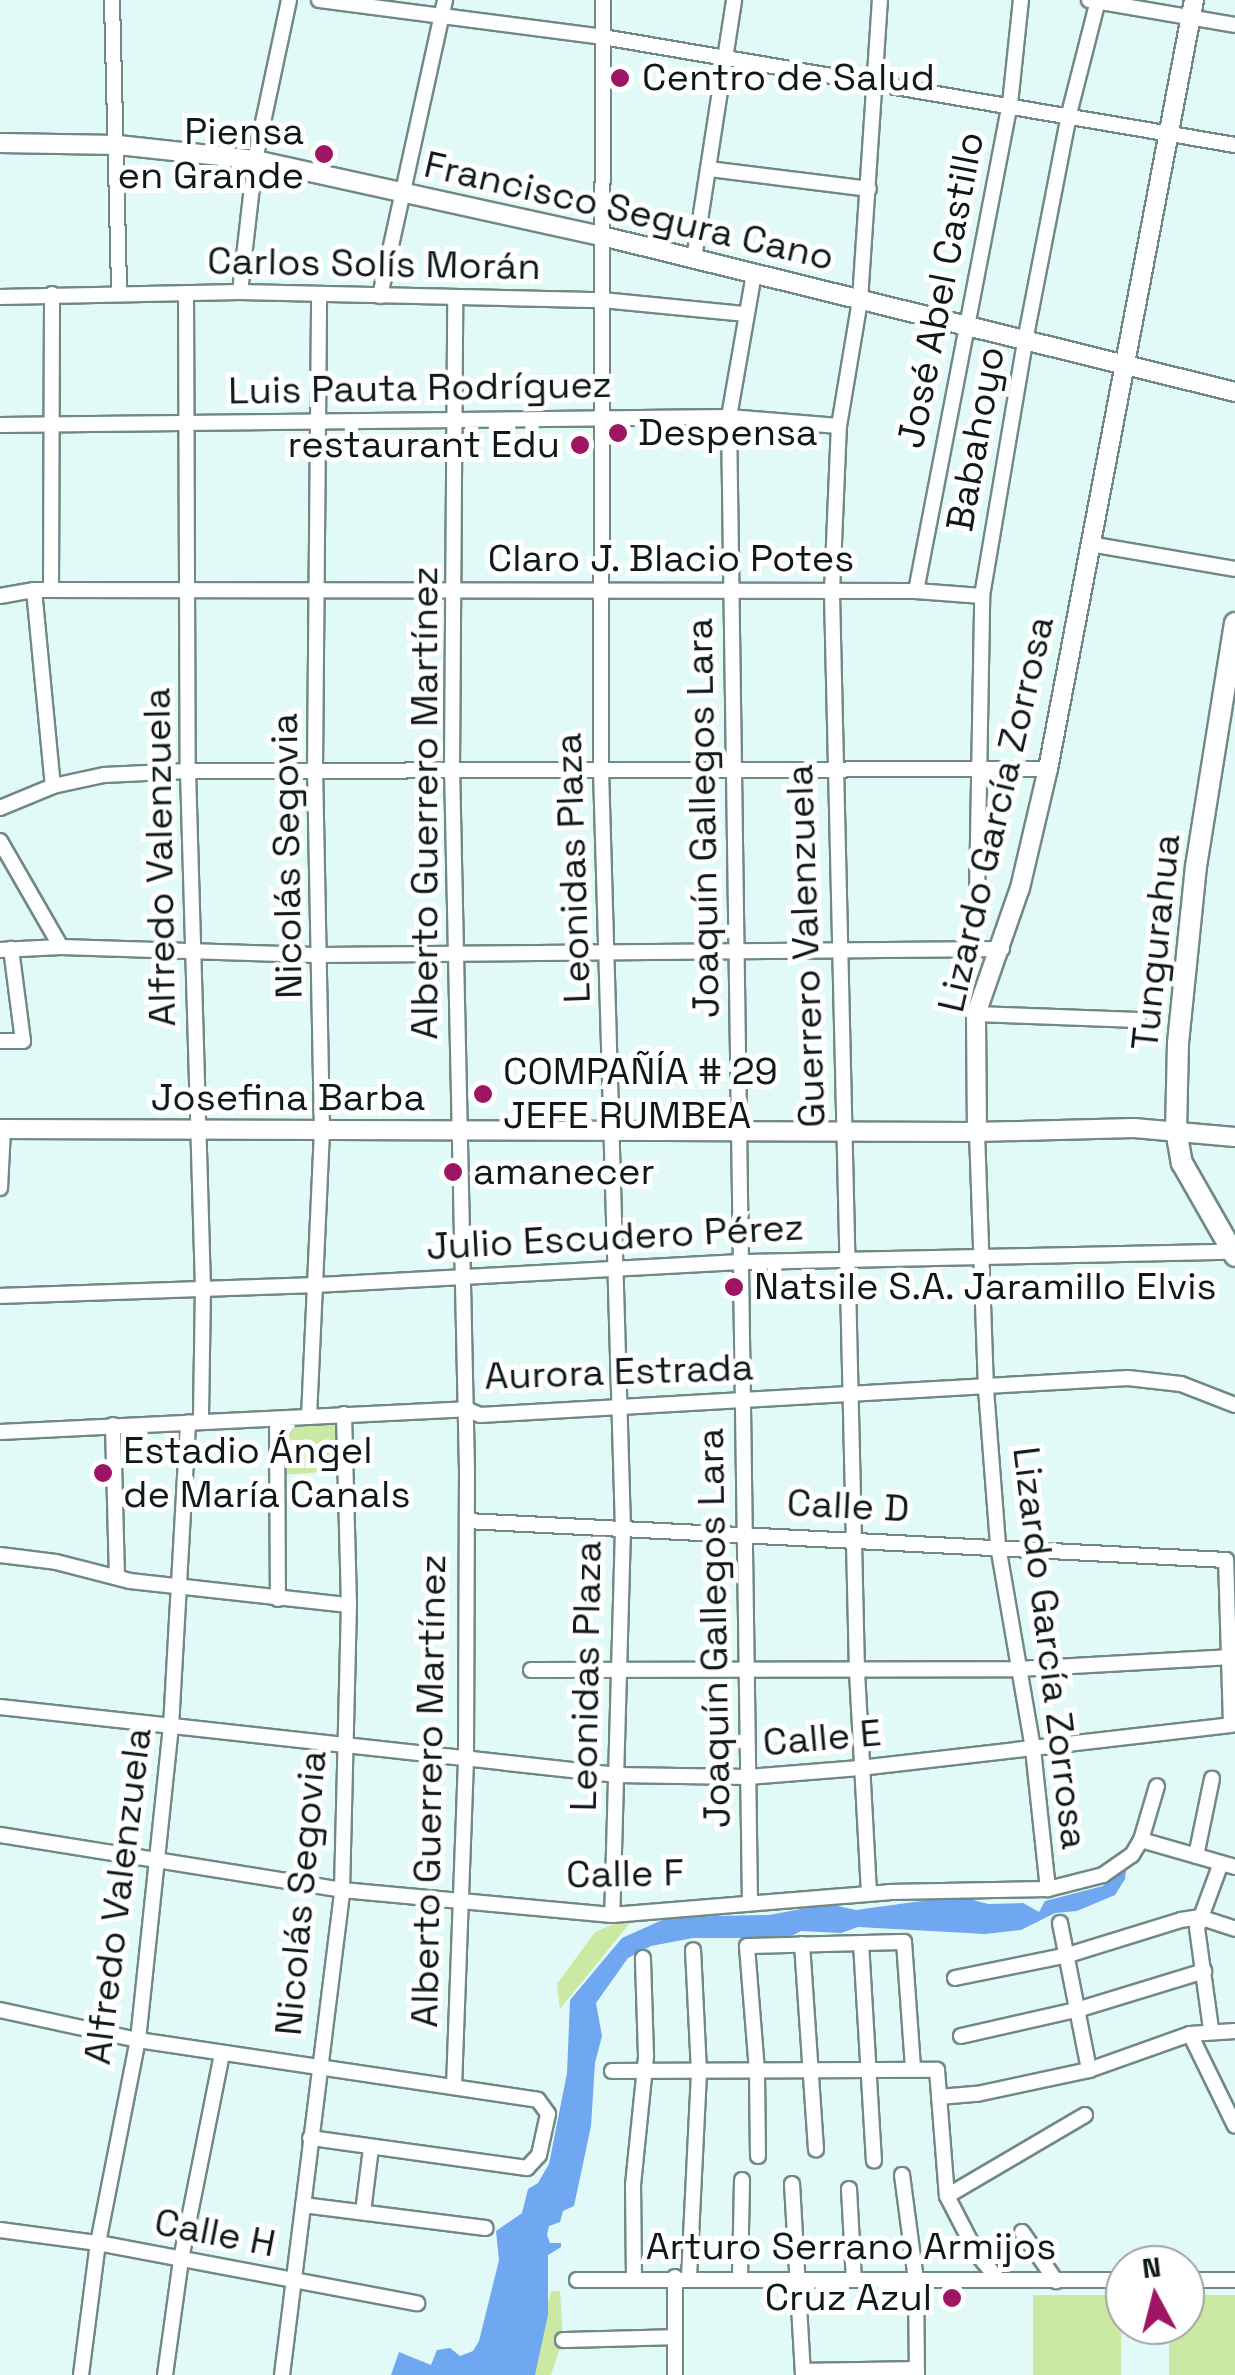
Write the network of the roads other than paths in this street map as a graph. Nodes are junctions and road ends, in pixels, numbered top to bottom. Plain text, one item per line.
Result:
1 (112, 0) edge
2 (288, 0) edge
3 (319, 0) edge
4 (445, 0) edge
5 (603, 0) edge
6 (734, 0) edge
7 (880, 0) edge
8 (1021, 0) edge
9 (1095, 0) edge
10 (1193, 9) edge
11 (443, 16) junction
12 (1235, 25) edge
13 (602, 37) junction
14 (725, 58) junction
15 (876, 82) junction
16 (1010, 104) junction
17 (1070, 114) junction
18 (1170, 133) junction
19 (0, 143) edge
20 (1235, 145) edge
21 (118, 146) junction
22 (255, 160) junction
23 (709, 169) junction
24 (869, 189) junction
25 (400, 190) junction
26 (602, 236) junction
27 (694, 259) junction
28 (754, 274) junction
29 (240, 292) junction
30 (186, 293) junction
31 (52, 294) junction
32 (119, 294) junction
33 (319, 294) junction
34 (380, 296) junction
35 (0, 297) edge
36 (454, 298) junction
37 (602, 300) junction
38 (860, 300) junction
39 (746, 314) junction
40 (968, 326) junction
41 (1025, 340) junction
42 (1123, 365) junction
43 (1235, 392) edge
44 (729, 417) junction
45 (604, 418) junction
46 (456, 420) junction
47 (317, 422) junction
48 (186, 423) junction
49 (54, 425) junction
50 (0, 426) edge
51 (840, 426) junction
52 (1090, 544) junction
53 (1235, 569) edge
54 (34, 590) junction
55 (51, 590) junction
56 (455, 590) junction
57 (189, 591) junction
58 (316, 592) junction
59 (733, 592) junction
60 (832, 592) junction
61 (916, 592) junction
62 (603, 593) junction
63 (0, 595) edge
64 (982, 596) junction
65 (1235, 623) edge
66 (1229, 698) edge
67 (833, 766) junction
68 (452, 767) junction
69 (735, 767) junction
70 (315, 768) junction
71 (978, 768) junction
72 (1048, 768) junction
73 (601, 770) junction
74 (188, 771) junction
75 (52, 786) junction
76 (0, 808) edge
77 (0, 841) edge
78 (977, 896) dead end
79 (61, 947) junction
80 (1002, 949) junction
81 (5, 950) edge
82 (738, 950) junction
83 (839, 950) junction
84 (196, 952) junction
85 (459, 954) junction
86 (610, 954) junction
87 (322, 955) junction
88 (976, 1014) junction
89 (1138, 1020) dead end
90 (0, 1042) edge
91 (2, 1129) edge
92 (1176, 1130) junction
93 (198, 1131) junction
94 (322, 1131) junction
95 (459, 1132) junction
96 (612, 1132) junction
97 (740, 1132) junction
98 (844, 1132) junction
99 (977, 1132) junction
100 (1235, 1137) edge
101 (0, 1188) edge
102 (982, 1254) junction
103 (1234, 1254) edge
104 (849, 1259) junction
105 (742, 1262) junction
106 (616, 1268) junction
107 (465, 1276) junction
108 (317, 1285) junction
109 (203, 1288) junction
110 (0, 1296) edge
111 (986, 1389) junction
112 (853, 1396) junction
113 (744, 1402) junction
114 (1235, 1405) edge
115 (620, 1408) junction
116 (466, 1409) junction
117 (344, 1414) junction
118 (309, 1417) junction
119 (276, 1419) junction
120 (195, 1421) junction
121 (113, 1425) junction
122 (0, 1432) edge
123 (467, 1522) junction
124 (623, 1530) junction
125 (745, 1534) junction
126 (854, 1538) junction
127 (998, 1546) junction
128 (0, 1555) edge
129 (116, 1575) junction
130 (182, 1588) junction
131 (278, 1600) junction
132 (349, 1605) junction
133 (1232, 1658) junction
134 (1018, 1669) junction
135 (531, 1670) dead end
136 (747, 1670) junction
137 (857, 1671) junction
138 (620, 1672) junction
139 (0, 1707) edge
140 (172, 1727) junction
141 (348, 1747) junction
142 (1033, 1749) junction
143 (466, 1756) junction
144 (860, 1768) junction
145 (617, 1775) junction
146 (748, 1777) junction
147 (1212, 1779) dead end
148 (1157, 1786) dead end
149 (0, 1835) edge
150 (1142, 1840) junction
151 (1196, 1856) junction
152 (157, 1863) junction
153 (1228, 1866) edge
154 (342, 1890) junction
155 (1048, 1890) junction
156 (869, 1893) junction
157 (461, 1900) junction
158 (750, 1903) junction
159 (612, 1915) junction
160 (1200, 1918) junction
161 (1060, 1923) dead end
162 (1234, 1927) edge
163 (861, 1943) junction
164 (802, 1944) junction
165 (693, 1950) dead end
166 (1068, 1955) junction
167 (642, 1958) dead end
168 (1204, 1972) junction
169 (955, 1978) dead end
170 (1080, 2009) junction
171 (0, 2010) edge
172 (1211, 2030) junction
173 (1235, 2031) edge
174 (1190, 2034) junction
175 (961, 2036) dead end
176 (138, 2040) junction
177 (222, 2053) junction
178 (318, 2067) junction
179 (870, 2068) junction
180 (814, 2069) junction
181 (913, 2069) junction
182 (1088, 2070) junction
183 (612, 2071) dead end
184 (758, 2071) junction
185 (644, 2072) junction
186 (699, 2072) junction
187 (454, 2087) junction
188 (940, 2097) junction
189 (1085, 2116) dead end
190 (1235, 2126) edge
191 (310, 2138) junction
192 (371, 2148) junction
193 (816, 2150) dead end
194 (758, 2156) dead end
195 (874, 2161) dead end
196 (902, 2175) dead end
197 (742, 2180) dead end
198 (792, 2184) dead end
199 (849, 2188) dead end
200 (947, 2196) junction
201 (304, 2205) junction
202 (363, 2212) junction
203 (486, 2228) dead end
204 (0, 2230) edge
205 (1022, 2232) dead end
206 (98, 2243) junction
207 (182, 2259) junction
208 (682, 2277) junction
209 (740, 2277) junction
210 (634, 2278) junction
211 (998, 2278) junction
212 (796, 2279) junction
213 (577, 2280) dead end
214 (854, 2280) junction
215 (916, 2280) junction
216 (1056, 2280) junction
217 (1105, 2280) edge
218 (1205, 2280) edge
219 (1235, 2280) edge
220 (294, 2281) junction
221 (417, 2303) dead end
222 (674, 2337) junction
223 (563, 2340) dead end
224 (917, 2372) edge
225 (803, 2373) edge
226 (81, 2375) edge
227 (165, 2375) edge
228 (282, 2375) edge
229 (675, 2375) edge

1 - 21 street
2 - 22 street
3 - 11 street
4 - 11 street
5 - 13 street, Leonidas Plaza
6 - 14 street
7 - 15 street, Guerrero Valenzuela
8 - 16 street, José Abel Castillo
9 - 10 street
9 - 17 street, Babahoyo
10 - 12 street
10 - 18 street, Lizardo García Zorrosa
11 - 13 street
11 - 25 street
13 - 14 street
13 - 26 street, Leonidas Plaza
14 - 15 street
14 - 23 street
15 - 16 street
15 - 24 street, Guerrero Valenzuela
16 - 17 street
16 - 40 street, José Abel Castillo
17 - 18 street
17 - 41 street, Babahoyo
18 - 20 street
18 - 42 street, Lizardo García Zorrosa
19 - 21 street, Francisco Segura Cano
21 - 22 street, Francisco Segura Cano
21 - 32 street
22 - 25 street, Francisco Segura Cano
22 - 29 street
23 - 24 street
23 - 27 street
24 - 38 street, Guerrero Valenzuela
25 - 26 street, Francisco Segura Cano
25 - 34 street
26 - 27 street, Francisco Segura Cano
26 - 37 street, Leonidas Plaza
27 - 28 street, Francisco Segura Cano
28 - 38 street, Francisco Segura Cano
28 - 39 street, Joaquín Gallegos Lara
29 - 30 street, Carlos Solís Morán
29 - 33 street, Carlos Solís Morán
30 - 32 street, Carlos Solís Morán
30 - 48 street, Alfredo Valenzuela
31 - 32 street, Carlos Solís Morán
31 - 35 street, Carlos Solís Morán
31 - 49 street
33 - 34 street, Carlos Solís Morán
33 - 47 street, Nicolás Segovia
34 - 36 street, Carlos Solís Morán
36 - 37 street, Carlos Solís Morán
36 - 46 street, Alberto Guerrero Martínez
37 - 39 street, Carlos Solís Morán
37 - 45 street, Leonidas Plaza
38 - 40 street, Francisco Segura Cano
38 - 51 street, Guerrero Valenzuela
39 - 44 street, Joaquín Gallegos Lara
40 - 41 street, Francisco Segura Cano
40 - 61 street, José Abel Castillo
41 - 42 street, Francisco Segura Cano
41 - 64 street, Babahoyo
42 - 43 street, Francisco Segura Cano
42 - 52 street, Lizardo García Zorrosa
44 - 45 street, Luis Pauta Rodríguez
44 - 51 street, Luis Pauta Rodríguez
44 - 59 street, Joaquín Gallegos Lara
45 - 46 street, Luis Pauta Rodríguez
45 - 62 street, Leonidas Plaza
46 - 47 street, Luis Pauta Rodríguez
46 - 56 street, Alberto Guerrero Martínez
47 - 48 street, Luis Pauta Rodríguez
47 - 58 street, Nicolás Segovia
48 - 49 street, Luis Pauta Rodríguez
48 - 57 street, Alfredo Valenzuela
49 - 50 street, Luis Pauta Rodríguez
49 - 55 street
51 - 60 street, Guerrero Valenzuela
52 - 53 street
52 - 72 street, Lizardo García Zorrosa
54 - 55 street, Claro J. Blacio Potes
54 - 63 street, Claro J. Blacio Potes
54 - 75 street
55 - 57 street, Claro J. Blacio Potes
56 - 58 street, Claro J. Blacio Potes
56 - 62 street, Claro J. Blacio Potes
56 - 68 street, Alberto Guerrero Martínez
57 - 58 street, Claro J. Blacio Potes
57 - 74 street, Alfredo Valenzuela
58 - 70 street, Nicolás Segovia
59 - 60 street, Claro J. Blacio Potes
59 - 62 street, Claro J. Blacio Potes
59 - 69 street, Joaquín Gallegos Lara
60 - 61 street, Claro J. Blacio Potes
60 - 67 street, Guerrero Valenzuela
61 - 64 street, Claro J. Blacio Potes
62 - 73 street, Leonidas Plaza
64 - 71 street, Babahoyo
65 - 66 main road, Tungurahua
66 - 92 main road, Tungurahua
67 - 69 street
67 - 71 street
67 - 83 street, Guerrero Valenzuela
68 - 70 street
68 - 73 street
68 - 85 street, Alberto Guerrero Martínez
69 - 73 street
69 - 82 street, Joaquín Gallegos Lara
70 - 74 street
70 - 87 street, Nicolás Segovia
71 - 72 street
71 - 78 street, Babahoyo
72 - 80 street, Lizardo García Zorrosa
73 - 86 street, Leonidas Plaza
74 - 75 street
74 - 84 street, Alfredo Valenzuela
75 - 76 street
77 - 79 street
79 - 81 street
79 - 84 street
80 - 83 street
80 - 88 street, Lizardo García Zorrosa
81 - 90 street
82 - 83 street
82 - 86 street
82 - 97 street, Joaquín Gallegos Lara
83 - 98 street, Guerrero Valenzuela
84 - 87 street
84 - 93 street, Alfredo Valenzuela
85 - 86 street
85 - 87 street
85 - 95 street, Alberto Guerrero Martínez
86 - 96 street, Leonidas Plaza
87 - 94 street, Nicolás Segovia
88 - 89 street
88 - 99 street, Lizardo García Zorrosa
91 - 93 street, Josefina Barba
91 - 101 street
92 - 99 street, Josefina Barba
92 - 100 street, Josefina Barba
92 - 103 main road, Tungurahua
93 - 94 street, Josefina Barba
93 - 109 street, Alfredo Valenzuela
94 - 95 street, Josefina Barba
94 - 108 street, Nicolás Segovia
95 - 96 street, Josefina Barba
95 - 107 street, Alberto Guerrero Martínez
96 - 97 street, Josefina Barba
96 - 106 street, Leonidas Plaza
97 - 98 street, Josefina Barba
97 - 105 street, Joaquín Gallegos Lara
98 - 99 street, Josefina Barba
98 - 104 street, Guerrero Valenzuela
99 - 102 street, Lizardo García Zorrosa
102 - 103 street, Julio Escudero Pérez
102 - 104 street, Julio Escudero Pérez
102 - 111 street, Lizardo García Zorrosa
104 - 105 street, Julio Escudero Pérez
104 - 112 street, Guerrero Valenzuela
105 - 106 street, Julio Escudero Pérez
105 - 113 street, Joaquín Gallegos Lara
106 - 107 street, Julio Escudero Pérez
106 - 115 street, Leonidas Plaza
107 - 108 street, Julio Escudero Pérez
107 - 116 street, Alberto Guerrero Martínez
108 - 109 street, Julio Escudero Pérez
108 - 118 street, Nicolás Segovia
109 - 110 street, Julio Escudero Pérez
109 - 120 street, Alfredo Valenzuela
111 - 112 street, Aurora Estrada
111 - 114 street, Aurora Estrada
111 - 127 street, Lizardo García Zorrosa
112 - 113 street, Aurora Estrada
112 - 126 street, Guerrero Valenzuela
113 - 115 street, Aurora Estrada
113 - 125 street, Joaquín Gallegos Lara
115 - 116 street, Aurora Estrada
115 - 124 street, Leonidas Plaza
116 - 117 street, Aurora Estrada
116 - 123 street, Alberto Guerrero Martínez
117 - 118 street, Aurora Estrada
117 - 132 street, Nicolás Segovia
118 - 119 street, Aurora Estrada
119 - 120 street, Aurora Estrada
119 - 131 street
120 - 121 street, Aurora Estrada
120 - 130 street, Alfredo Valenzuela
121 - 122 street, Aurora Estrada
121 - 129 street
123 - 124 street, Calle D
123 - 143 street, Alberto Guerrero Martínez
124 - 125 street, Calle D
124 - 138 street, Leonidas Plaza
125 - 126 street, Calle D
125 - 136 street, Joaquín Gallegos Lara
126 - 127 street, Calle D
126 - 137 street, Guerrero Valenzuela
127 - 133 street, Calle D
127 - 134 street, Lizardo García Zorrosa
128 - 129 street
129 - 130 street
130 - 131 street
130 - 140 street, Alfredo Valenzuela
131 - 132 street
132 - 141 street, Nicolás Segovia
133 - 134 street
133 - 142 street, Calle E
134 - 137 street
134 - 142 street, Lizardo García Zorrosa
135 - 138 street
136 - 137 street
136 - 138 street
136 - 146 street, Joaquín Gallegos Lara
137 - 144 street, Guerrero Valenzuela
138 - 145 street, Leonidas Plaza
139 - 140 street, Calle E
140 - 141 street, Calle E
140 - 152 street, Alfredo Valenzuela
141 - 143 street, Calle E
141 - 154 street, Nicolás Segovia
142 - 144 street, Calle E
142 - 155 street, Lizardo García Zorrosa
143 - 145 street, Calle E
143 - 157 street, Alberto Guerrero Martínez
144 - 146 street, Calle E
144 - 156 street, Guerrero Valenzuela
145 - 146 street, Calle E
145 - 159 street, Leonidas Plaza
146 - 158 street, Joaquín Gallegos Lara
147 - 151 street
148 - 150 street
149 - 152 street, Calle F
150 - 151 street
150 - 155 street, Calle F
151 - 153 street
152 - 154 street, Calle F
152 - 176 street, Alfredo Valenzuela
153 - 160 street
154 - 157 street, Calle F
154 - 178 street, Nicolás Segovia
155 - 156 street, Calle F
156 - 158 street, Calle F
157 - 159 street, Calle F
157 - 187 street, Alberto Guerrero Martínez
158 - 159 street, Calle F
160 - 162 street
160 - 166 street
160 - 168 street
161 - 166 street
163 - 164 street
163 - 179 street
163 - 181 street
164 - 180 street
164 - 184 street
165 - 186 street
166 - 169 street
166 - 170 street
167 - 185 street
168 - 170 street
168 - 172 street
170 - 175 street
170 - 182 street
171 - 176 street
172 - 173 street
172 - 174 street
174 - 182 street
174 - 190 street
176 - 177 street
176 - 206 street, Alfredo Valenzuela
177 - 178 street
177 - 207 street
178 - 187 street
178 - 191 street, Nicolás Segovia
179 - 180 street
179 - 181 street
179 - 195 street
180 - 184 street
180 - 193 street
181 - 188 street
182 - 188 street
183 - 185 street
184 - 186 street
184 - 194 street
185 - 186 street
185 - 210 street
186 - 208 street
187 - 192 street
188 - 200 street
189 - 200 street
191 - 192 street
191 - 201 street, Nicolás Segovia
192 - 202 street
196 - 215 street
197 - 209 street
198 - 212 street
199 - 214 street
200 - 211 street
201 - 202 street
201 - 220 street, Nicolás Segovia
202 - 203 street
204 - 206 street, Calle H
205 - 216 street
206 - 207 street, Calle H
206 - 226 street, Alfredo Valenzuela
207 - 220 street, Calle H
207 - 227 street
208 - 209 street, Arturo Serrano Armijos
208 - 210 street, Arturo Serrano Armijos
208 - 222 street
209 - 212 street, Arturo Serrano Armijos
210 - 213 street, Arturo Serrano Armijos
211 - 215 street, Arturo Serrano Armijos
211 - 216 street, Arturo Serrano Armijos
212 - 214 street, Arturo Serrano Armijos
212 - 225 street
214 - 215 street, Arturo Serrano Armijos
215 - 224 street
216 - 217 street, Arturo Serrano Armijos
218 - 219 street
220 - 221 street, Calle H
220 - 228 street, Nicolás Segovia
222 - 223 street
222 - 229 street
224 - 225 street

